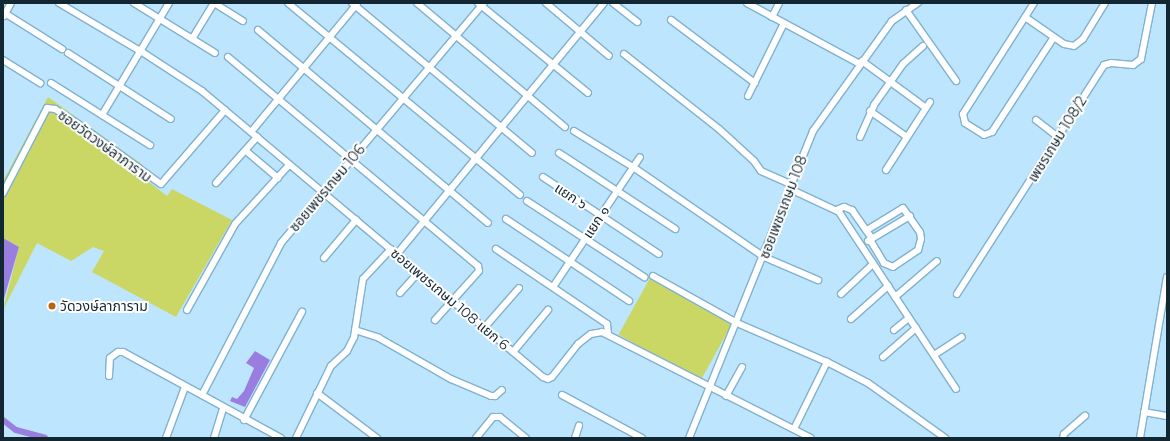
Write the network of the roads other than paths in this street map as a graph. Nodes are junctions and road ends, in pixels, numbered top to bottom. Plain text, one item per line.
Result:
1 (11, 3) edge
2 (59, 3) edge
3 (134, 3) edge
4 (169, 3) edge
5 (214, 3) edge
6 (288, 3) edge
7 (417, 3) edge
8 (546, 3) edge
9 (604, 3) edge
10 (613, 3) edge
11 (747, 3) edge
12 (779, 3) edge
13 (918, 3) edge
14 (1034, 3) edge
15 (1105, 3) edge
16 (1152, 3) edge
17 (355, 4) edge
18 (481, 4) edge
19 (906, 10) junction
20 (4, 14) edge
21 (772, 17) junction
22 (1025, 17) junction
23 (159, 19) junction
24 (671, 20) dead end
25 (243, 21) dead end
26 (637, 22) dead end
27 (784, 23) junction
28 (258, 30) dead end
29 (581, 32) junction
30 (457, 36) junction
31 (330, 37) junction
32 (1054, 37) junction
33 (192, 39) junction
34 (923, 46) dead end
35 (62, 49) dead end
36 (142, 52) junction
37 (68, 53) dead end
38 (215, 53) dead end
39 (624, 54) dead end
40 (609, 56) dead end
41 (228, 57) dead end
42 (3, 60) edge
43 (861, 63) junction
44 (553, 65) junction
45 (303, 69) junction
46 (429, 69) junction
47 (956, 81) dead end
48 (890, 82) junction
49 (40, 83) dead end
50 (51, 83) dead end
51 (755, 83) junction
52 (119, 85) junction
53 (588, 93) dead end
54 (528, 95) junction
55 (748, 96) dead end
56 (405, 98) junction
57 (278, 99) junction
58 (930, 102) dead end
59 (926, 108) junction
60 (225, 110) junction
61 (870, 111) junction
62 (102, 115) junction
63 (171, 119) dead end
64 (1036, 120) dead end
65 (501, 127) junction
66 (565, 127) dead end
67 (376, 131) junction
68 (574, 131) dead end
69 (251, 132) junction
70 (860, 136) dead end
71 (257, 137) junction
72 (907, 137) junction
73 (1058, 137) junction
74 (150, 145) dead end
75 (246, 151) junction
76 (532, 153) dead end
77 (559, 153) dead end
78 (640, 157) dead end
79 (476, 159) junction
80 (350, 160) junction
81 (289, 165) junction
82 (633, 167) junction
83 (886, 170) dead end
84 (278, 178) junction
85 (543, 178) dead end
86 (216, 183) dead end
87 (791, 187) junction
88 (449, 191) junction
89 (617, 191) junction
90 (3, 193) edge
91 (324, 194) junction
92 (520, 195) dead end
93 (528, 201) dead end
94 (836, 210) junction
95 (601, 215) junction
96 (910, 216) junction
97 (506, 219) dead end
98 (356, 220) junction
99 (424, 222) junction
100 (488, 223) dead end
101 (676, 229) dead end
102 (867, 230) junction
103 (585, 239) junction
104 (871, 239) junction
105 (861, 245) junction
106 (391, 249) junction
107 (496, 249) dead end
108 (397, 254) junction
109 (659, 254) dead end
110 (764, 257) junction
111 (324, 258) dead end
112 (937, 261) dead end
113 (569, 262) junction
114 (873, 264) junction
115 (420, 272) junction
116 (653, 276) dead end
117 (644, 277) dead end
118 (1167, 277) edge
119 (818, 280) dead end
120 (888, 286) junction
121 (553, 287) junction
122 (519, 288) dead end
123 (400, 293) dead end
124 (840, 294) dead end
125 (957, 294) dead end
126 (895, 297) junction
127 (1165, 297) edge
128 (453, 301) junction
129 (629, 301) dead end
130 (187, 310) dead end
131 (548, 310) dead end
132 (302, 312) dead end
133 (909, 318) junction
134 (851, 319) dead end
135 (435, 320) dead end
136 (737, 323) junction
137 (484, 328) junction
138 (916, 328) junction
139 (355, 330) junction
140 (894, 330) dead end
141 (608, 334) junction
142 (962, 336) dead end
143 (513, 352) junction
144 (882, 356) dead end
145 (934, 356) junction
146 (827, 362) junction
147 (742, 367) dead end
148 (109, 376) dead end
149 (185, 387) junction
150 (710, 388) junction
151 (956, 389) dead end
152 (502, 390) dead end
153 (317, 393) junction
154 (202, 395) junction
155 (562, 395) dead end
156 (726, 396) junction
157 (223, 408) junction
158 (1144, 412) junction
159 (1085, 416) dead end
160 (1167, 416) edge
161 (244, 420) junction
162 (579, 426) dead end
163 (794, 429) junction
164 (166, 438) edge
165 (214, 438) edge
166 (281, 438) edge
167 (296, 438) edge
168 (377, 438) edge
169 (476, 438) edge
170 (526, 438) edge
171 (575, 438) edge
172 (642, 438) edge
173 (689, 438) edge
174 (811, 438) edge
175 (946, 438) edge
176 (1063, 438) edge
177 (1140, 438) edge

1 - 20 street
2 - 36 street, ซอยเพชรเกษม 108 แยก 6
3 - 23 street
4 - 23 street
5 - 25 street
5 - 33 street
6 - 31 street
7 - 30 street
8 - 29 street
9 - 29 street
10 - 26 street
11 - 21 street
12 - 21 street
13 - 19 street, ซอยเพชรเกษม 108
14 - 22 street
15 - 32 street
16 - 73 street, เพชรเกษม 108/2
17 - 31 street
17 - 46 street
18 - 30 street, ซอยเพชรเกษม 106
18 - 44 street
19 - 43 street, ซอยเพชรเกษม 108
19 - 47 street
20 - 35 street
21 - 27 street
22 - 32 street
22 - 32 street
23 - 33 street
23 - 36 street
24 - 51 street
27 - 43 street
27 - 51 street
28 - 45 street
29 - 40 street
29 - 44 street
30 - 46 street, ซอยเพชรเกษม 106
30 - 54 street
31 - 45 street
31 - 56 street
33 - 38 street
34 - 48 street
36 - 52 street
36 - 60 street, ซอยเพชรเกษม 108 แยก 6
37 - 52 street
39 - 87 street
41 - 57 street
42 - 49 street
43 - 48 street
43 - 87 street, ซอยเพชรเกษม 108
44 - 53 street
44 - 54 street
45 - 57 street
45 - 67 street
46 - 56 street, ซอยเพชรเกษม 106
46 - 65 street
48 - 59 street
48 - 61 street
50 - 62 street
51 - 55 street
52 - 62 street
52 - 63 street
54 - 65 street
54 - 66 street
56 - 67 street, ซอยเพชรเกษม 106
56 - 79 street
57 - 69 street
57 - 80 street
58 - 59 street
59 - 72 street
60 - 69 street, ซอยเพชรเกษม 108 แยก 6
60 - 90 street, ซอยวัดวงษ์ลาภาราม
61 - 70 street
61 - 72 street
62 - 74 street
64 - 73 street
65 - 76 street
65 - 79 street
67 - 80 street, ซอยเพชรเกษม 106
67 - 88 street
68 - 82 street
69 - 71 street, ซอยเพชรเกษม 108 แยก 6
71 - 75 street
71 - 81 street, ซอยเพชรเกษม 108 แยก 6
72 - 83 street
73 - 125 street, เพชรเกษม 108/2
75 - 84 street
75 - 86 street
77 - 89 street
78 - 82 street, แยก ๑
79 - 88 street
79 - 92 street
80 - 91 street, ซอยเพชรเกษม 106
80 - 99 street
81 - 84 street
81 - 91 street, ซอยเพชรเกษม 108 แยก 6
82 - 89 street, แยก ๑
82 - 110 street
84 - 130 street
85 - 95 street, แยก ๖
87 - 94 street
87 - 110 street, ซอยเพชรเกษม 108
88 - 99 street
88 - 100 street
89 - 95 street, แยก ๑
89 - 101 street
91 - 98 street, ซอยเพชรเกษม 108 แยก 6
91 - 154 street, ซอยเพชรเกษม 106
93 - 103 street
94 - 102 street
94 - 105 street
95 - 103 street, แยก ๑
95 - 109 street, แยก ๖
96 - 102 street
96 - 104 street
96 - 104 street
97 - 113 street
98 - 106 street, ซอยเพชรเกษม 108 แยก 6
98 - 111 street
99 - 108 street
99 - 128 street
102 - 104 street
103 - 113 street, แยก ๑
103 - 117 street
104 - 105 street
105 - 114 street
106 - 108 street, ซอยเพชรเกษม 108 แยก 6
106 - 139 street
107 - 121 street
108 - 115 street, ซอยเพชรเกษม 108 แยก 6
110 - 119 street
110 - 136 street, ซอยเพชรเกษม 108
112 - 126 street
113 - 121 street, แยก ๑
113 - 129 street
114 - 120 street
114 - 124 street
115 - 123 street
115 - 128 street, ซอยเพชรเกษม 108 แยก 6
116 - 136 street
118 - 127 street
120 - 126 street
120 - 134 street
121 - 141 street
122 - 137 street
126 - 133 street
127 - 158 street
128 - 135 street
128 - 137 street, ซอยเพชรเกษม 108 แยก 6
131 - 143 street
132 - 161 street
133 - 138 street
133 - 140 street
136 - 146 street
136 - 150 street, ซอยเพชรเกษม 108
137 - 143 street, ซอยเพชรเกษม 108 แยก 6
138 - 144 street
138 - 145 street
139 - 152 street
139 - 153 street
141 - 143 street, ซอยเพชรเกษม 108 แยก 6
141 - 150 street
142 - 145 street
145 - 151 street
146 - 163 street
146 - 175 street
147 - 156 street
148 - 149 street
149 - 154 street
149 - 164 street
150 - 156 street
150 - 173 street, ซอยเพชรเกษม 108
153 - 167 street
153 - 168 street
154 - 157 street
155 - 172 street
156 - 163 street
157 - 161 street
157 - 165 street
158 - 160 street
158 - 177 street
159 - 176 street
161 - 166 street
162 - 171 street
163 - 174 street
169 - 170 street

